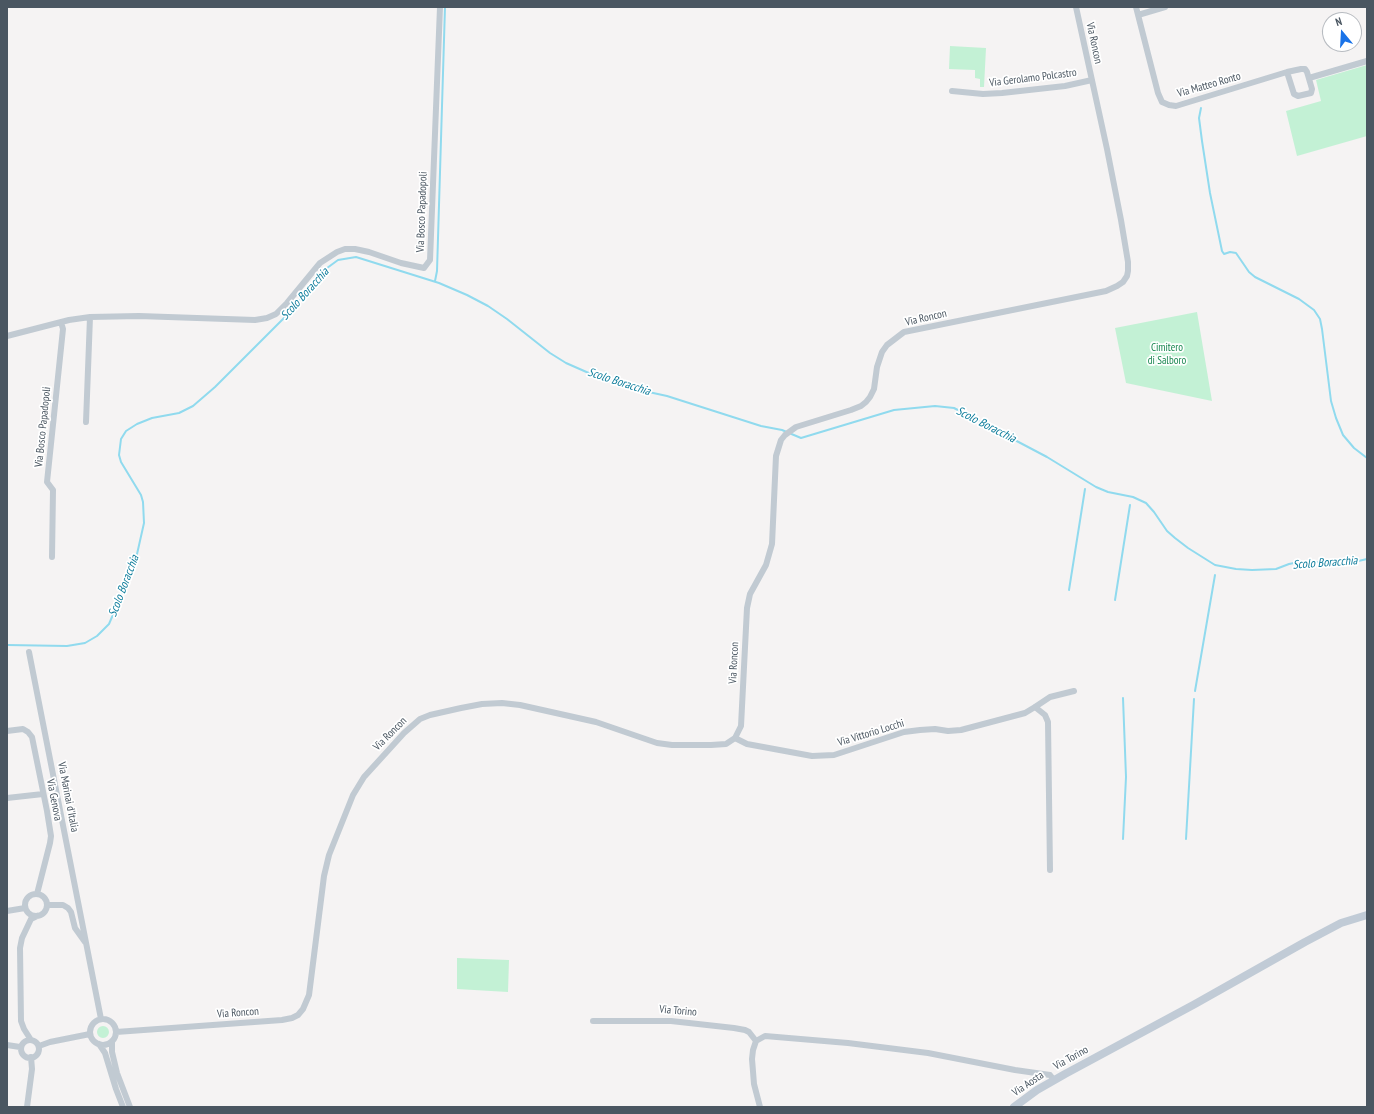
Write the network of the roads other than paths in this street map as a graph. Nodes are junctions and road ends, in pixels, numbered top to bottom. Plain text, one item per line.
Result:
1 (440, 7) edge
2 (1076, 7) edge
3 (1136, 7) edge
4 (1164, 7) edge
5 (1138, 15) junction
6 (1367, 60) edge
7 (1287, 72) junction
8 (1309, 78) junction
9 (1092, 80) junction
10 (952, 91) dead end
11 (90, 317) junction
12 (61, 322) junction
13 (7, 336) edge
14 (86, 422) dead end
15 (52, 557) dead end
16 (29, 652) dead end
17 (1074, 691) dead end
18 (1035, 707) junction
19 (7, 731) edge
20 (735, 738) junction
21 (43, 794) junction
22 (7, 798) edge
23 (1050, 870) dead end
24 (36, 894) junction
25 (47, 905) junction
26 (25, 908) junction
27 (7, 911) edge
28 (1367, 915) edge
29 (37, 916) junction
30 (87, 945) junction
31 (101, 1019) junction
32 (593, 1021) dead end
33 (116, 1032) junction
34 (90, 1034) junction
35 (31, 1040) junction
36 (112, 1041) junction
37 (756, 1041) junction
38 (99, 1044) junction
39 (7, 1045) edge
40 (39, 1046) junction
41 (20, 1047) junction
42 (31, 1057) junction
43 (1054, 1080) junction
44 (27, 1107) edge
45 (123, 1107) edge
46 (130, 1107) edge
47 (760, 1107) edge
48 (1014, 1107) edge

1 - 11 street, Via Bosco Papadopoli
2 - 9 street, Via Roncon
3 - 5 street, Via Matteo Ronto
4 - 5 street
5 - 7 street, Via Matteo Ronto
6 - 8 street
7 - 8 street, Via Matteo Ronto
7 - 8 street
9 - 10 street, Via Gerolamo Polcastro
9 - 20 street, Via Roncon
11 - 12 street, Via Bosco Papadopoli
11 - 14 street
12 - 13 street, Via Bosco Papadopoli
12 - 15 street, Via Bosco Papadopoli
16 - 30 street, Via Marinai d'Italia
17 - 18 street, Via Vittorio Locchi
18 - 20 street, Via Vittorio Locchi
18 - 23 street
19 - 21 street, Via Genova
20 - 33 street, Via Roncon
21 - 22 street
21 - 24 street, Via Genova
24 - 25 street
24 - 26 street
25 - 29 street
25 - 30 street, Via Marinai d'Italia
26 - 27 street
26 - 29 street
28 - 43 street, Via Torino
29 - 35 street
30 - 31 street, Via Marinai d'Italia
31 - 33 street
31 - 34 street
32 - 37 street, Via Torino
33 - 36 street
34 - 38 street
34 - 40 street
35 - 40 street
35 - 41 street
36 - 38 street
36 - 46 street
37 - 43 street, Via Torino
37 - 47 street
38 - 45 street
39 - 41 street
40 - 42 street
41 - 42 street
42 - 44 street
43 - 48 street, Via Aosta

